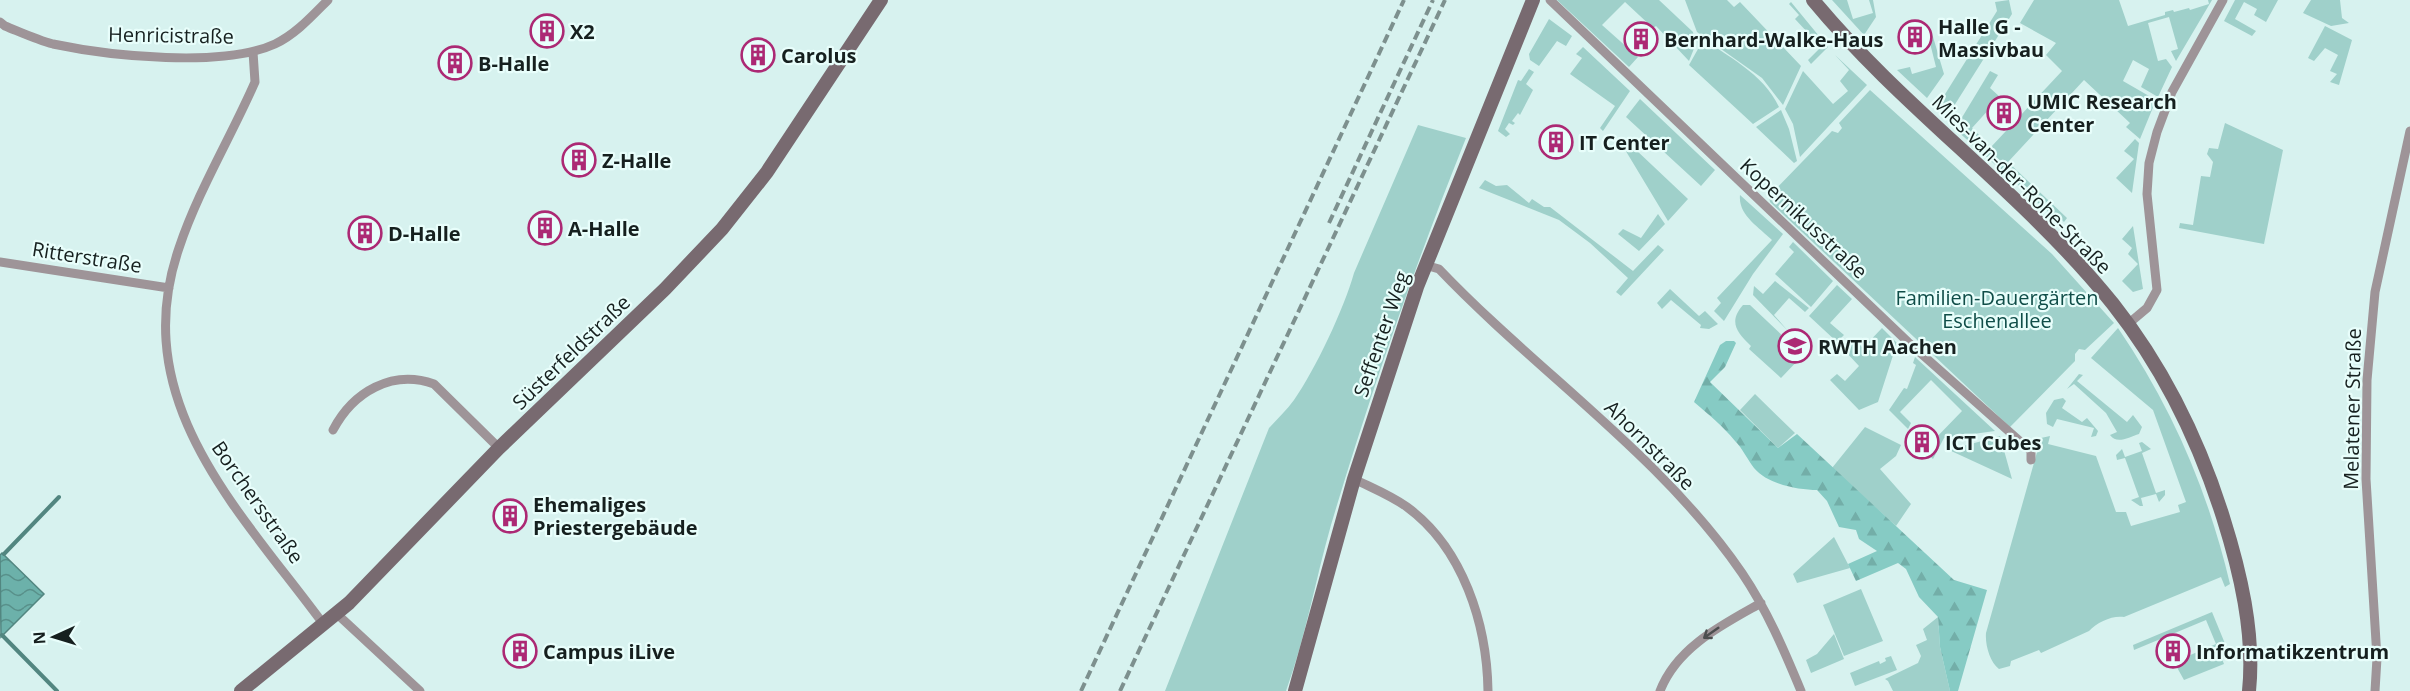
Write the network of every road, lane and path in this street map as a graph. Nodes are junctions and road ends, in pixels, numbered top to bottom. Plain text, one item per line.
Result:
1 (328, 0) edge
2 (881, 0) edge
3 (1533, 0) edge
4 (1550, 0) edge
5 (1813, 0) edge
6 (2223, 0) edge
7 (0, 22) edge
8 (253, 52) junction
9 (2410, 131) edge
10 (0, 262) edge
11 (1425, 265) junction
12 (169, 288) junction
13 (2128, 324) junction
14 (333, 430) dead end
15 (499, 448) junction
16 (2031, 460) dead end
17 (1354, 479) junction
18 (1761, 603) junction
19 (337, 614) junction
20 (324, 625) junction
21 (241, 691) edge
22 (420, 691) edge
23 (1295, 691) edge
24 (1488, 691) edge
25 (1660, 691) edge
26 (1801, 691) edge
27 (2249, 691) edge
28 (2375, 691) edge

1 - 8 street, Henricistraße
2 - 15 street, Süsterfeldstraße
3 - 11 street, Seffenter Weg
4 - 16 street, Kopernikusstraße
5 - 13 street, Mies-van-der-Rohe-Straße
6 - 13 street
7 - 8 street, Henricistraße
8 - 12 street, Borchersstraße
9 - 28 street, Melatener Straße
10 - 12 street, Ritterstraße
11 - 17 street, Seffenter Weg
11 - 18 street, Ahornstraße
12 - 20 street, Borchersstraße
13 - 27 street, Mies-van-der-Rohe-Straße
14 - 15 street
15 - 19 street, Süsterfeldstraße
17 - 23 street, Seffenter Weg
17 - 24 street
18 -> 25 street
18 - 26 street, Ahornstraße
19 - 20 street, Süsterfeldstraße
19 - 22 street
20 - 21 street, Süsterfeldstraße

